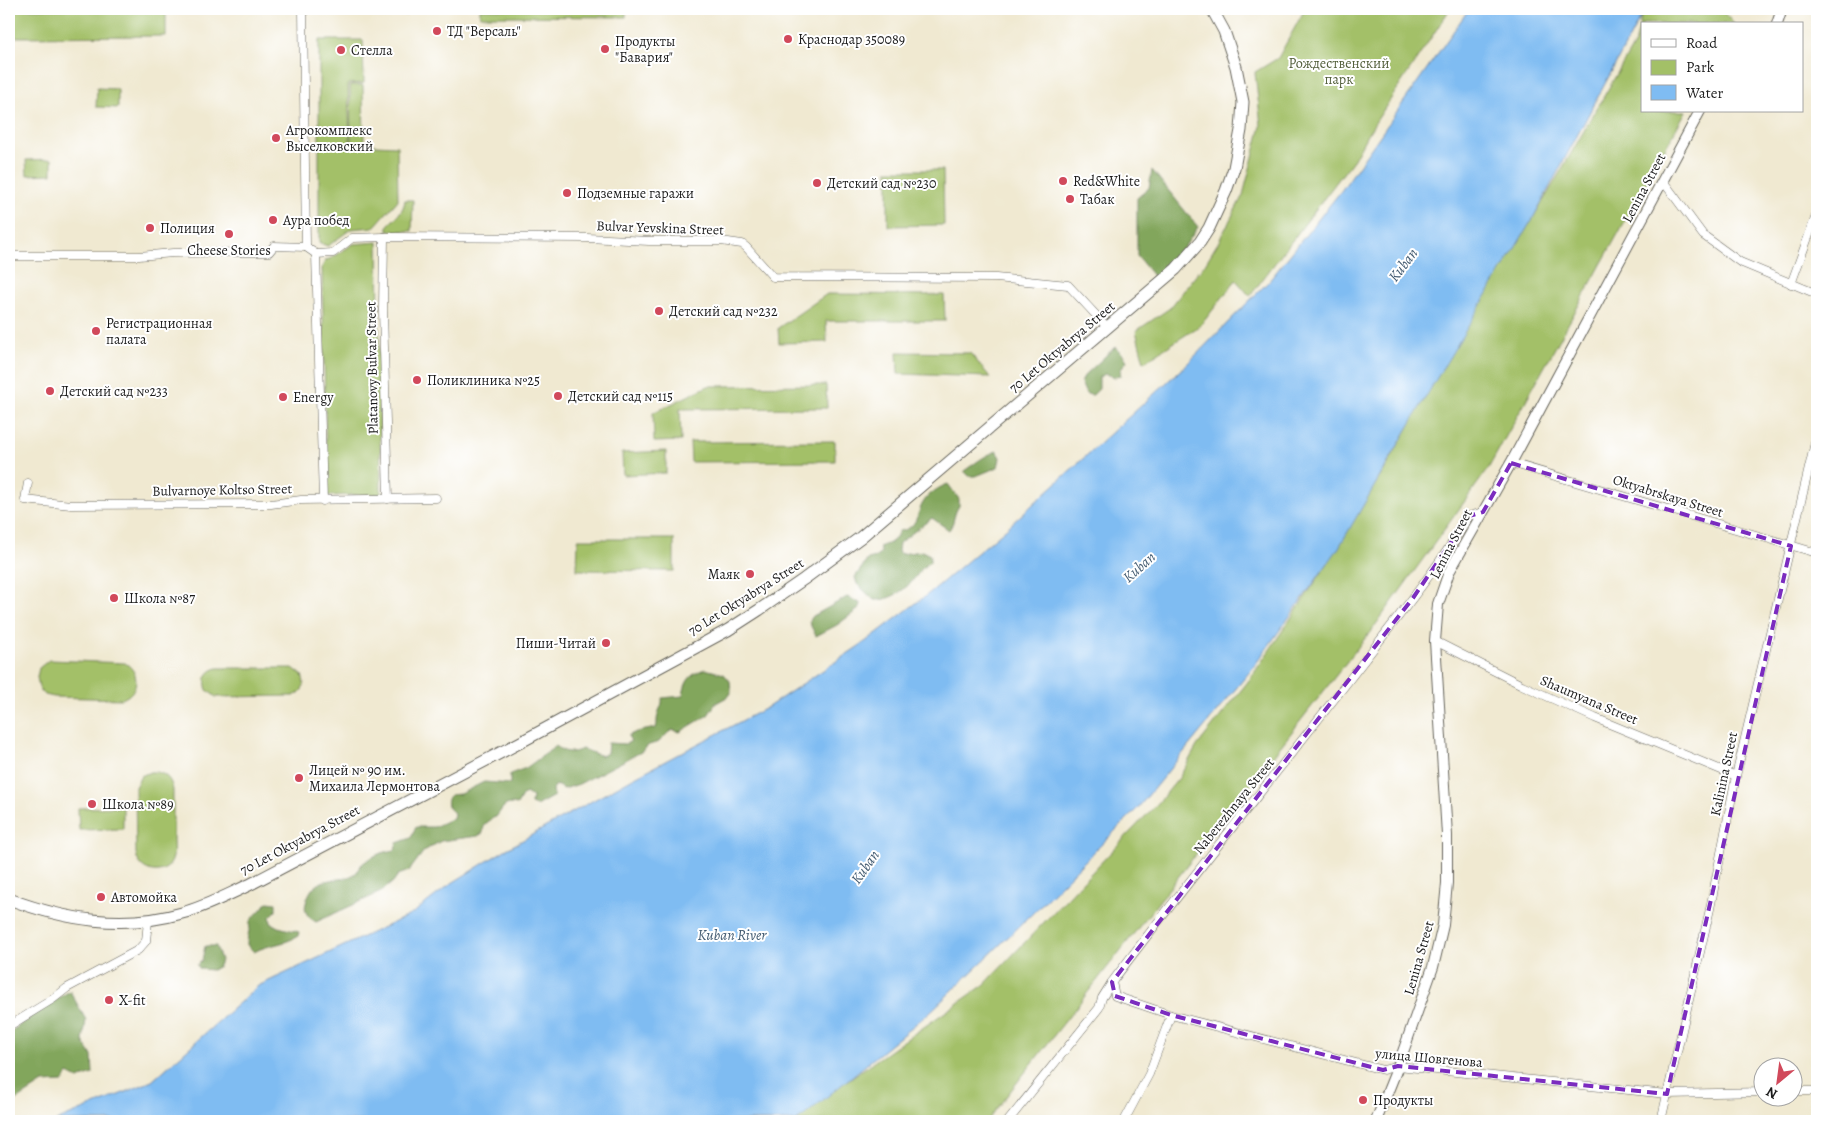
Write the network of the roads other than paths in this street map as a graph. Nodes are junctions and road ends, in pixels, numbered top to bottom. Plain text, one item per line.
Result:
1 (303, 9) edge
2 (1212, 9) edge
3 (1782, 9) edge
4 (1778, 22) edge
5 (1699, 112) edge
6 (1663, 181) junction
7 (1817, 212) edge
8 (384, 237) junction
9 (306, 247) junction
10 (316, 254) junction
11 (9, 256) edge
12 (1791, 284) junction
13 (1817, 294) edge
14 (1108, 328) junction
15 (1817, 434) edge
16 (1512, 463) junction
17 (28, 484) dead end
18 (436, 498) dead end
19 (388, 499) junction
20 (322, 501) junction
21 (1483, 512) junction
22 (1791, 546) junction
23 (1817, 553) edge
24 (1435, 641) junction
25 (1736, 776) junction
26 (9, 899) edge
27 (148, 921) junction
28 (1112, 982) junction
29 (1115, 996) junction
30 (1100, 1008) junction
31 (1171, 1015) junction
32 (9, 1026) edge
33 (1398, 1066) junction
34 (1804, 1091) edge
35 (1817, 1091) edge
36 (1754, 1092) edge
37 (1667, 1094) junction
38 (1008, 1121) edge
39 (1124, 1121) edge
40 (1376, 1121) edge
41 (1661, 1121) edge

1 - 9 street
2 - 14 main road, 70 Let Oktyabrya Street
3 - 4 street
5 - 6 street, Lenina Street
6 - 12 street
6 - 16 street, Lenina Street
7 - 12 street
8 - 10 street, Bulvar Yevskina Street
8 - 14 street, Bulvar Yevskina Street
8 - 19 street, Platanovy Bulvar Street
9 - 10 street
9 - 11 street
10 - 20 street
12 - 13 street
14 - 27 main road, 70 Let Oktyabrya Street
15 - 22 street, Kalinina Street
16 - 21 street, Lenina Street
16 - 22 street, Oktyabrskaya Street
17 - 20 street, Bulvarnoye Koltso Street
18 - 19 street, Bulvarnoye Koltso Street
19 - 20 street, Bulvarnoye Koltso Street
21 - 24 street, Lenina Street
21 - 28 street, Naberezhnaya Street
22 - 23 street, Oktyabrskaya Street
22 - 25 street, Kalinina Street
24 - 25 street, Shaumyana Street
24 - 33 street, Lenina Street
25 - 37 street, Kalinina Street
26 - 27 main road, 70 Let Oktyabrya Street
27 - 32 street
28 - 29 street
28 - 30 street, Naberezhnaya Street
29 - 30 street
29 - 31 street, улица Шовгенова
30 - 38 street, Naberezhnaya Street
31 - 33 street, улица Шовгенова
31 - 39 street
33 - 37 street, улица Шовгенова
33 - 40 street, Lenina Street
34 - 35 street
36 - 37 street, улица Шовгенова
37 - 41 street, Kalinina Street

